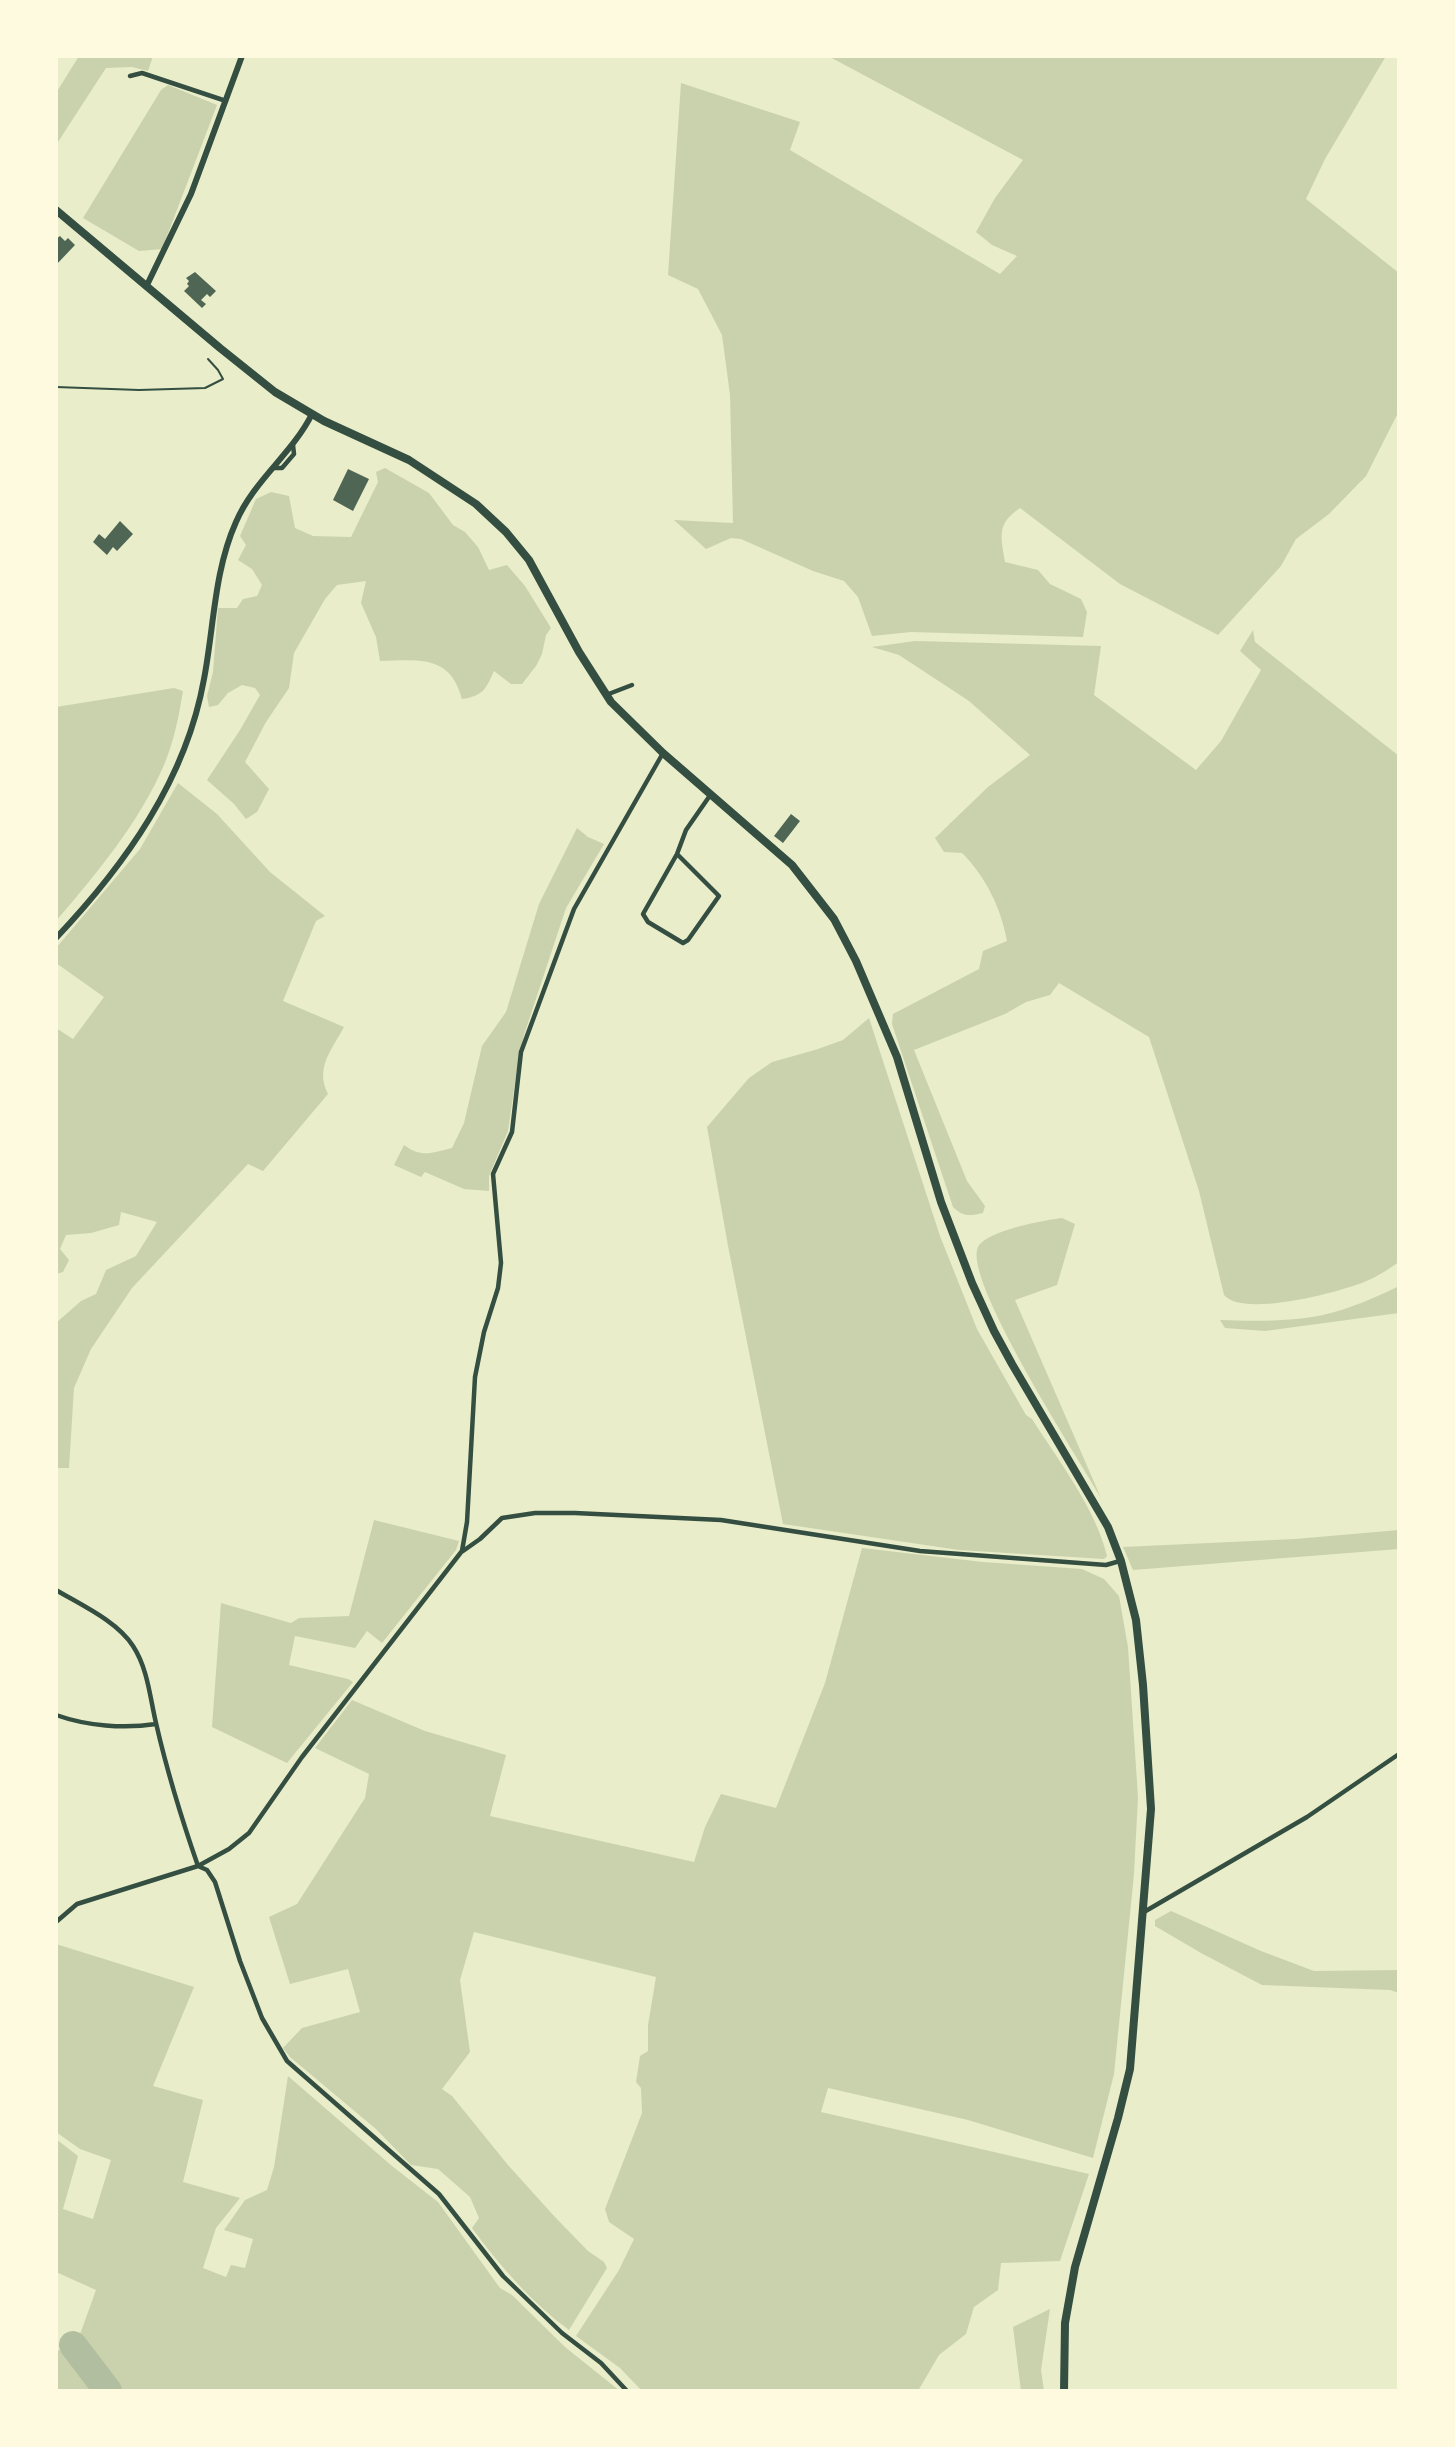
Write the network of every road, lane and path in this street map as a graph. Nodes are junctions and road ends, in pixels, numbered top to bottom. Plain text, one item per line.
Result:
1 (242, 56) edge
2 (130, 76) dead end
3 (227, 102) junction
4 (56, 210) edge
5 (147, 285) junction
6 (208, 359) dead end
7 (56, 387) edge
8 (312, 414) junction
9 (632, 685) dead end
10 (606, 695) junction
11 (663, 753) junction
12 (712, 793) junction
13 (677, 854) junction
14 (56, 939) edge
15 (462, 1551) junction
16 (1121, 1561) junction
17 (56, 1590) edge
18 (56, 1715) edge
19 (156, 1724) junction
20 (1399, 1754) edge
21 (198, 1867) junction
22 (1144, 1912) junction
23 (57, 1919) edge
24 (627, 2391) edge
25 (1064, 2391) edge

1 - 3 street
2 - 3 street
3 - 5 street
4 - 5 highway
5 - 8 highway
6 - 7 path
8 - 10 highway
8 - 14 street
9 - 10 street
10 - 11 highway
11 - 12 highway
11 - 15 street
12 - 13 street
12 - 16 highway
13 - 13 street
15 - 16 street
15 - 21 street
16 - 22 highway
17 - 19 street
18 - 19 street
19 - 21 street
20 - 22 street
21 - 23 street
21 - 24 street
22 - 25 highway

